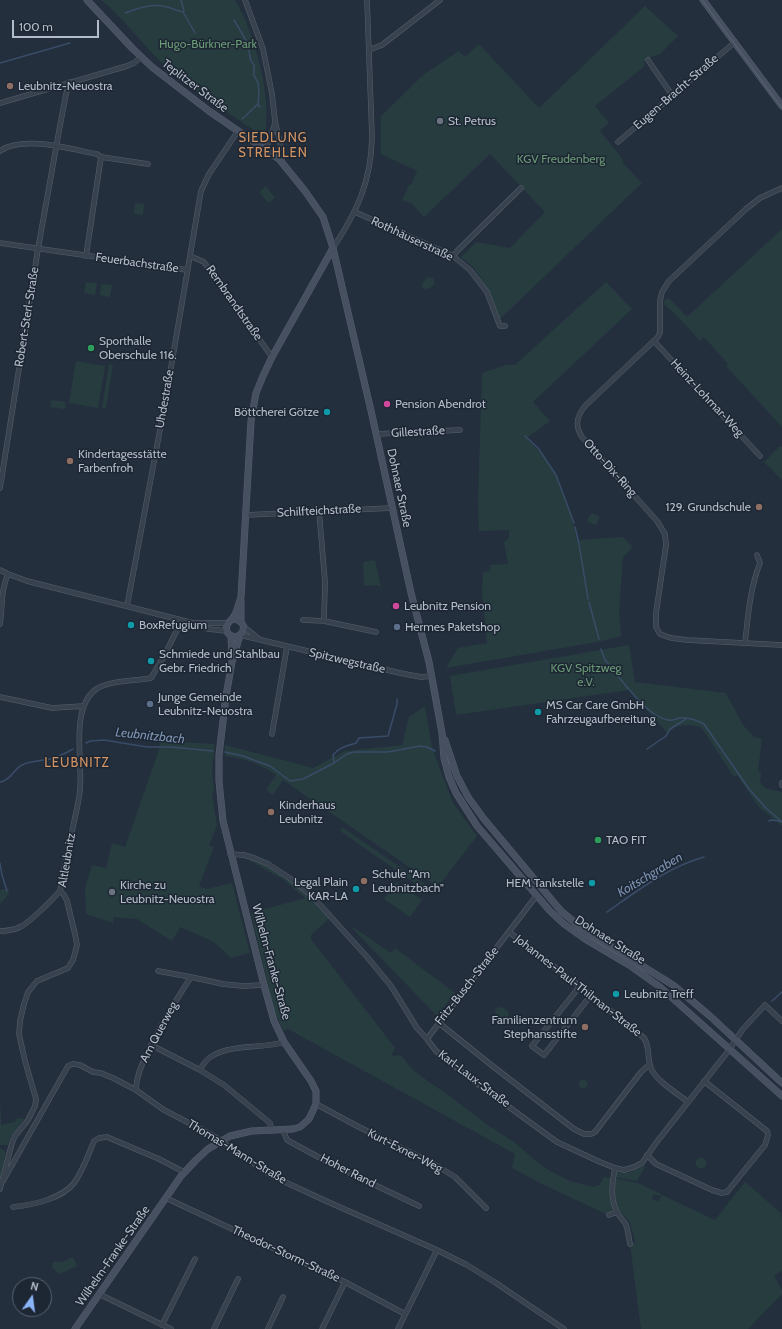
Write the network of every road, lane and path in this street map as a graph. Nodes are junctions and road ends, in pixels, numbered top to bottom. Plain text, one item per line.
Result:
1 (87, 0) edge
2 (245, 0) edge
3 (367, 0) edge
4 (440, 0) edge
5 (703, 0) edge
6 (735, 42) junction
7 (369, 50) junction
8 (141, 57) junction
9 (648, 60) dead end
10 (70, 82) junction
11 (672, 95) junction
12 (0, 103) edge
13 (782, 106) edge
14 (275, 121) junction
15 (238, 131) junction
16 (618, 142) dead end
17 (56, 147) junction
18 (265, 149) junction
19 (0, 151) edge
20 (102, 157) junction
21 (282, 162) junction
22 (148, 164) dead end
23 (520, 188) dead end
24 (782, 188) edge
25 (355, 212) junction
26 (0, 244) edge
27 (333, 248) junction
28 (38, 249) junction
29 (86, 256) junction
30 (190, 256) junction
31 (453, 256) junction
32 (187, 270) junction
33 (505, 326) dead end
34 (654, 341) junction
35 (272, 357) junction
36 (460, 430) dead end
37 (376, 434) junction
38 (760, 456) dead end
39 (0, 488) edge
40 (392, 508) junction
41 (319, 512) junction
42 (246, 515) junction
43 (757, 555) dead end
44 (0, 570) edge
45 (8, 574) junction
46 (241, 597) junction
47 (127, 606) junction
48 (182, 620) junction
49 (303, 620) dead end
50 (231, 621) junction
51 (324, 621) junction
52 (193, 623) junction
53 (0, 624) edge
54 (242, 624) junction
55 (376, 632) dead end
56 (229, 633) junction
57 (240, 635) junction
58 (262, 641) junction
59 (745, 643) junction
60 (782, 645) edge
61 (287, 647) junction
62 (232, 662) junction
63 (432, 676) junction
64 (0, 697) edge
65 (84, 706) junction
66 (442, 733) junction
67 (272, 734) dead end
68 (230, 854) junction
69 (60, 891) junction
70 (537, 895) junction
71 (0, 931) edge
72 (509, 932) junction
73 (158, 971) dead end
74 (191, 977) junction
75 (264, 985) junction
76 (580, 986) junction
77 (591, 995) junction
78 (782, 1021) edge
79 (439, 1023) junction
80 (428, 1039) junction
81 (736, 1040) junction
82 (284, 1042) junction
83 (151, 1045) junction
84 (729, 1050) junction
85 (650, 1064) junction
86 (200, 1070) junction
87 (704, 1082) junction
88 (782, 1083) edge
89 (136, 1090) junction
90 (782, 1096) edge
91 (688, 1102) junction
92 (316, 1104) junction
93 (283, 1130) junction
94 (272, 1131) junction
95 (220, 1142) junction
96 (648, 1155) junction
97 (615, 1168) junction
98 (184, 1172) junction
99 (3, 1181) junction
100 (0, 1189) edge
101 (166, 1198) junction
102 (419, 1206) dead end
103 (13, 1207) dead end
104 (486, 1208) dead end
105 (617, 1212) junction
106 (609, 1215) dead end
107 (630, 1244) dead end
108 (438, 1250) junction
109 (195, 1259) dead end
110 (238, 1279) dead end
111 (345, 1282) junction
112 (99, 1294) junction
113 (283, 1297) dead end
114 (405, 1314) junction
115 (162, 1325) junction
116 (75, 1329) edge
117 (171, 1329) edge
118 (214, 1329) edge
119 (268, 1329) edge
120 (322, 1329) edge
121 (398, 1329) edge
122 (564, 1329) edge

1 - 8 main road, Teplitzer Straße
2 - 14 street
3 - 7 street
4 - 7 street
5 - 6 main road
6 - 11 street, Eugen-Bracht-Straße
6 - 13 main road
7 - 25 street
8 - 10 street
8 - 15 main road, Teplitzer Straße
9 - 11 street
10 - 12 street
10 - 17 street, Robert-Sterl-Straße
11 - 16 street, Eugen-Bracht-Straße
14 - 18 street
14 - 21 street
15 - 18 main road, Teplitzer Straße
15 - 30 street, Uhdestraße
17 - 19 street
17 - 20 street
17 - 28 street, Robert-Sterl-Straße
18 - 21 main road, Teplitzer Straße
20 - 22 street
20 - 29 street, Feuerbachstraße
21 - 27 main road, Dohnaer Straße
23 - 31 street
24 - 34 street, Otto-Dix-Ring
25 - 27 street
25 - 31 street, Rothhäuserstraße
26 - 28 street, Feuerbachstraße
27 - 35 main road
27 - 37 main road, Dohnaer Straße
28 - 29 street, Feuerbachstraße
28 - 39 street, Robert-Sterl-Straße
29 - 32 street, Feuerbachstraße
30 - 32 street, Uhdestraße
30 - 35 street, Rembrandtstraße
31 - 33 street, Rothhäuserstraße
32 - 47 street, Uhdestraße
34 - 38 street, Heinz-Lohmar-Weg
34 - 59 street, Otto-Dix-Ring
35 - 42 main road
36 - 37 street, Gillestraße
37 - 40 main road, Dohnaer Straße
40 - 41 street, Schilfteichstraße
40 - 63 main road, Dohnaer Straße
41 - 42 street, Schilfteichstraße
41 - 51 street
42 - 46 main road
43 - 59 street
44 - 45 street
45 - 47 street
45 - 53 street
46 - 50 main road
46 - 54 main road
47 - 48 street
48 - 52 street
48 - 65 street, Altleubnitz
49 - 51 street
50 - 52 street
50 - 54 main road
50 - 56 main road
51 - 55 street
52 - 56 street
54 - 57 main road
54 - 58 street, Spitzwegstraße
56 - 57 main road
56 - 62 main road, Wilhelm-Franke-Straße
57 - 58 street, Spitzwegstraße
57 - 62 main road, Wilhelm-Franke-Straße
58 - 61 street, Spitzwegstraße
59 - 60 street, Otto-Dix-Ring
61 - 63 street, Spitzwegstraße
61 - 67 street
62 - 68 main road, Wilhelm-Franke-Straße
63 - 66 main road, Dohnaer Straße
64 - 65 street
65 - 69 street, Altleubnitz
66 - 70 main road, Dohnaer Straße
66 - 81 main road, Dohnaer Straße
68 - 75 main road, Wilhelm-Franke-Straße
68 - 80 street, Karl-Laux-Straße
69 - 71 street
69 - 99 street, Altleubnitz
70 - 72 street, Fritz-Busch-Straße
70 - 84 main road, Dohnaer Straße
72 - 76 street, Johannes-Paul-Thilman-Straße
72 - 79 street, Fritz-Busch-Straße
73 - 74 street
74 - 75 street
74 - 83 street, Am Querweg
75 - 82 main road, Wilhelm-Franke-Straße
76 - 77 street, Johannes-Paul-Thilman-Straße
76 - 77 street
77 - 85 street, Johannes-Paul-Thilman-Straße
78 - 81 street, Karl-Laux-Straße
79 - 80 street, Fritz-Busch-Straße
79 - 85 street, Karl-Laux-Straße
80 - 97 street, Karl-Laux-Straße
81 - 84 street, Karl-Laux-Straße
81 - 88 main road, Dohnaer Straße
82 - 86 street
82 - 92 main road, Wilhelm-Franke-Straße
83 - 86 street
83 - 89 street, Am Querweg
84 - 87 street, Karl-Laux-Straße
84 - 90 main road, Dohnaer Straße
85 - 91 street, Johannes-Paul-Thilman-Straße
86 - 94 street
87 - 91 street, Karl-Laux-Straße
87 - 96 street
89 - 95 street, Thomas-Mann-Straße
89 - 99 street, Thomas-Mann-Straße
91 - 96 street, Karl-Laux-Straße
92 - 93 main road, Wilhelm-Franke-Straße
92 - 104 street, Kurt-Exner-Weg
93 - 94 main road, Wilhelm-Franke-Straße
93 - 102 street, Hoher Rand
94 - 95 main road, Wilhelm-Franke-Straße
95 - 98 main road, Wilhelm-Franke-Straße
95 - 108 street, Thomas-Mann-Straße
96 - 97 street, Karl-Laux-Straße
97 - 105 street
98 - 101 main road, Wilhelm-Franke-Straße
98 - 103 street
99 - 100 street, Altleubnitz
101 - 111 street, Theodor-Storm-Straße
101 - 112 main road, Wilhelm-Franke-Straße
105 - 106 street
105 - 107 street
108 - 114 street
108 - 122 street, Thomas-Mann-Straße
109 - 115 street
110 - 118 street
111 - 114 street, Theodor-Storm-Straße
111 - 120 street
112 - 115 street
112 - 116 main road, Wilhelm-Franke-Straße
113 - 119 street
114 - 121 street
115 - 117 street

